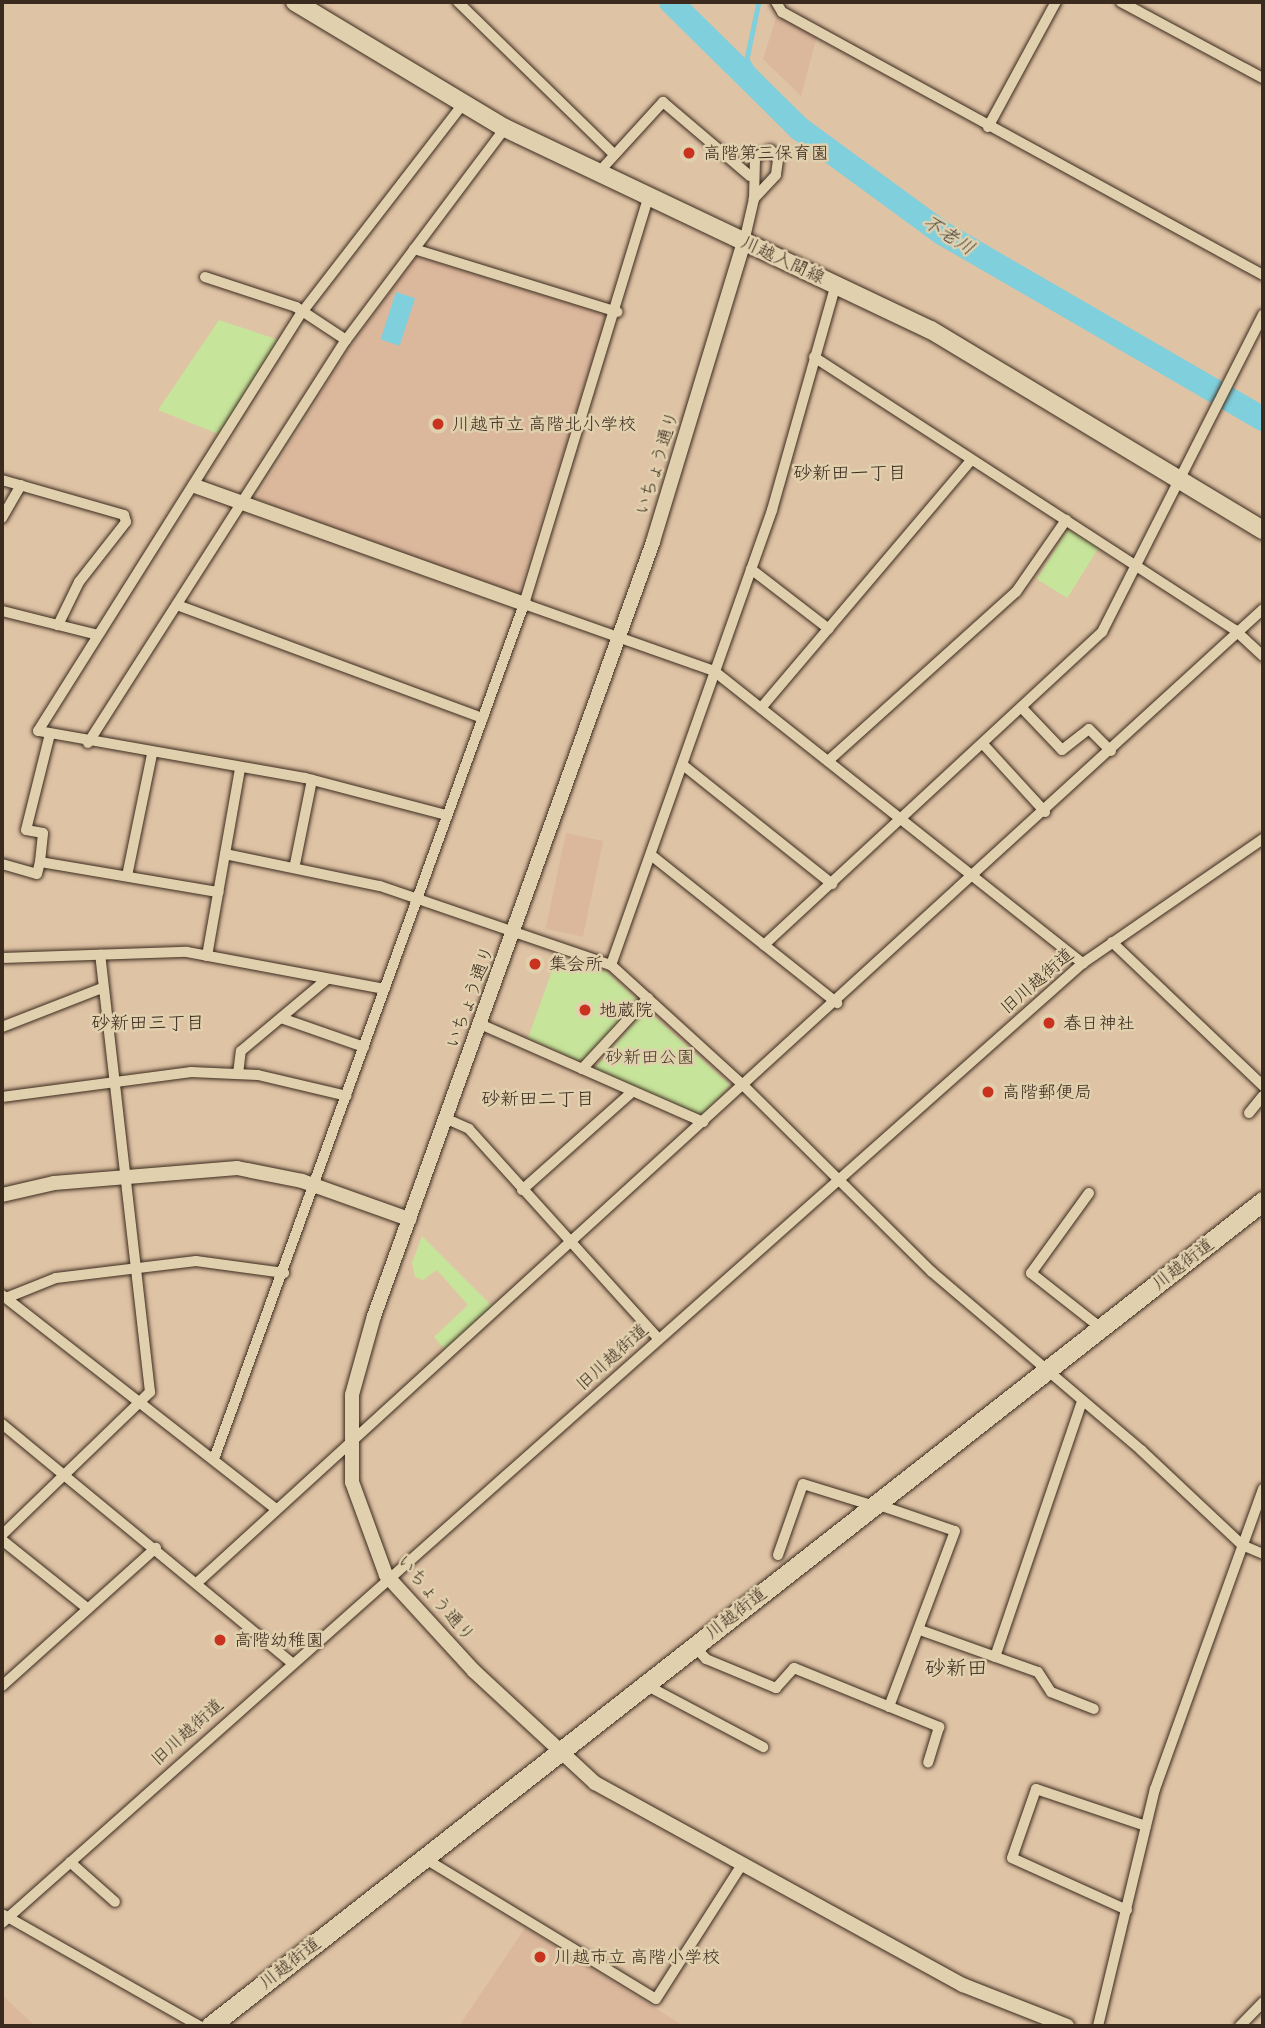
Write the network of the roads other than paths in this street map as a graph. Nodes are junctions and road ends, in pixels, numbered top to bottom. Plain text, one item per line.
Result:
1 (295, 2) edge
2 (458, 2) edge
3 (776, 2) edge
4 (1056, 2) edge
5 (1121, 2) edge
6 (1263, 79) edge
7 (462, 105) junction
8 (988, 127) junction
9 (505, 128) junction
10 (613, 153) junction
11 (599, 172) junction
12 (750, 176) junction
13 (649, 196) junction
14 (754, 199) junction
15 (744, 242) junction
16 (414, 249) junction
17 (1263, 275) edge
18 (205, 277) dead end
19 (836, 284) junction
20 (303, 311) junction
21 (617, 312) junction
22 (1263, 314) edge
23 (346, 340) junction
24 (814, 357) junction
25 (971, 460) junction
26 (2, 480) edge
27 (1181, 480) junction
28 (21, 485) junction
29 (195, 486) junction
30 (242, 503) junction
31 (2, 518) edge
32 (1066, 520) junction
33 (1263, 530) edge
34 (1139, 566) junction
35 (751, 569) junction
36 (524, 604) junction
37 (177, 606) junction
38 (1263, 609) edge
39 (2, 611) edge
40 (58, 625) junction
41 (829, 629) junction
42 (98, 635) junction
43 (1241, 635) junction
44 (620, 638) junction
45 (1263, 656) edge
46 (715, 671) junction
47 (761, 708) junction
48 (1022, 708) junction
49 (483, 718) junction
50 (50, 734) junction
51 (88, 743) junction
52 (983, 744) junction
53 (1111, 751) junction
54 (152, 754) junction
55 (828, 761) junction
56 (683, 765) junction
57 (240, 769) junction
58 (312, 780) junction
59 (1045, 812) junction
60 (446, 814) junction
61 (902, 820) junction
62 (1263, 839) edge
63 (225, 854) junction
64 (651, 855) junction
65 (40, 862) junction
66 (2, 864) edge
67 (295, 864) junction
68 (127, 876) junction
69 (974, 877) junction
70 (832, 884) junction
71 (218, 892) junction
72 (417, 899) junction
73 (514, 933) junction
74 (1112, 942) junction
75 (764, 945) junction
76 (100, 955) junction
77 (207, 956) junction
78 (2, 958) edge
79 (1083, 963) junction
80 (611, 965) junction
81 (327, 979) junction
82 (102, 988) junction
83 (385, 989) junction
84 (648, 998) junction
85 (837, 1003) junction
86 (281, 1018) junction
87 (480, 1024) junction
88 (2, 1027) edge
89 (365, 1047) junction
90 (582, 1069) junction
91 (238, 1074) junction
92 (113, 1082) junction
93 (744, 1086) junction
94 (1263, 1086) edge
95 (632, 1092) junction
96 (347, 1096) junction
97 (1263, 1096) edge
98 (2, 1097) edge
99 (1249, 1113) dead end
100 (447, 1119) junction
101 (703, 1122) junction
102 (125, 1176) junction
103 (836, 1182) junction
104 (314, 1185) junction
105 (522, 1190) junction
106 (1089, 1193) dead end
107 (2, 1195) edge
108 (1263, 1201) edge
109 (409, 1219) junction
110 (570, 1243) junction
111 (136, 1268) junction
112 (285, 1273) junction
113 (4, 1297) edge
114 (1101, 1328) junction
115 (658, 1338) junction
116 (1046, 1372) junction
117 (1082, 1401) junction
118 (144, 1404) junction
119 (2, 1424) edge
120 (348, 1445) junction
121 (214, 1459) junction
122 (65, 1476) junction
123 (1263, 1489) edge
124 (875, 1505) junction
125 (276, 1509) junction
126 (2, 1535) edge
127 (2, 1540) edge
128 (1242, 1545) junction
129 (156, 1548) junction
130 (1263, 1554) edge
131 (778, 1555) dead end
132 (386, 1575) junction
133 (199, 1581) junction
134 (88, 1609) junction
135 (920, 1630) junction
136 (695, 1646) junction
137 (995, 1657) junction
138 (290, 1661) junction
139 (645, 1684) junction
140 (2, 1686) edge
141 (889, 1707) junction
142 (1094, 1709) dead end
143 (762, 1747) dead end
144 (558, 1753) junction
145 (928, 1762) dead end
146 (1146, 1826) junction
147 (424, 1858) junction
148 (70, 1862) junction
149 (741, 1866) junction
150 (115, 1902) dead end
151 (1127, 1910) junction
152 (4, 1918) edge
153 (1263, 2002) edge
154 (199, 2026) edge
155 (210, 2026) edge
156 (1067, 2026) edge
157 (1098, 2026) edge
158 (1240, 2026) edge

1 - 7 main road, 川越入間線
2 - 10 street
3 - 8 street
4 - 8 street
5 - 6 street
7 - 9 main road, 川越入間線
7 - 20 street
8 - 17 street
9 - 11 main road, 川越入間線
9 - 16 street
10 - 11 street
10 - 12 street
11 - 13 main road, 川越入間線
12 - 14 street, いちょう通り
12 - 14 street, いちょう通り
13 - 15 main road, 川越入間線
13 - 21 street
14 - 15 street, いちょう通り
15 - 19 main road, 川越入間線
15 - 44 street, いちょう通り
16 - 21 street
16 - 23 street
18 - 20 street
19 - 24 street
19 - 27 main road, 川越入間線
20 - 23 street
20 - 29 street
21 - 36 street
22 - 27 street
23 - 30 street
24 - 25 street
24 - 35 street
25 - 32 street
25 - 41 street
26 - 28 street
27 - 33 main road, 川越入間線
27 - 34 street
28 - 31 street
28 - 40 street
29 - 30 street
29 - 42 street
30 - 36 street
30 - 37 street
32 - 34 street
32 - 55 street
34 - 43 street
34 - 48 street
35 - 41 street
35 - 46 street
36 - 44 street
36 - 49 street
37 - 49 street
37 - 51 street
38 - 43 street
39 - 40 street
40 - 42 street
41 - 47 street
42 - 50 street
43 - 45 street
43 - 53 street
44 - 46 street
44 - 73 street, いちょう通り
46 - 47 street
46 - 56 street
47 - 55 street
48 - 52 street
48 - 53 street
49 - 60 street
50 - 51 street
50 - 65 street
51 - 54 street
52 - 59 street
52 - 61 street
53 - 59 street
54 - 57 street
54 - 68 street
55 - 61 street
56 - 64 street
56 - 70 street
57 - 58 street
57 - 63 street
58 - 60 street
58 - 67 street
59 - 69 street
60 - 72 street
61 - 69 street
61 - 70 street
62 - 74 street, 旧川越街道
63 - 67 street
63 - 71 street
64 - 75 street
64 - 80 street
65 - 66 street
65 - 68 street
67 - 72 street
68 - 71 street
69 - 79 street
69 - 85 street
70 - 75 street
71 - 77 street
72 - 73 street
72 - 83 street
73 - 80 street
73 - 87 street, いちょう通り
74 - 79 street, 旧川越街道
74 - 94 street
75 - 85 street
76 - 77 street
76 - 78 street
76 - 82 street
77 - 81 street
79 - 103 street, 旧川越街道
80 - 84 street
81 - 83 street
81 - 86 street
82 - 88 street
82 - 92 street
83 - 89 street
84 - 90 street
84 - 93 street
85 - 93 street
86 - 89 street
86 - 91 street
87 - 90 street
87 - 100 street, いちょう通り
89 - 96 street
90 - 95 street
91 - 92 street
91 - 96 street
92 - 98 street
92 - 102 street
93 - 101 street
93 - 103 street
95 - 101 street
95 - 105 street
96 - 104 street
97 - 99 street
100 - 105 street
100 - 109 street, いちょう通り
101 - 110 street
102 - 104 street
102 - 107 street
102 - 111 street
103 - 115 street, 旧川越街道
103 - 116 street
104 - 109 street
104 - 112 street
105 - 110 street
106 - 114 street
108 - 114 highway, 川越街道
109 - 120 street, いちょう通り
110 - 115 street
110 - 120 street
111 - 112 street
111 - 113 street
111 - 118 street
112 - 121 street
113 - 118 street
114 - 116 highway, 川越街道
115 - 132 street, 旧川越街道
116 - 117 street
116 - 124 highway, 川越街道
117 - 128 street
117 - 137 street
118 - 121 street
118 - 122 street
119 - 122 street
120 - 125 street
120 - 132 street, いちょう通り
121 - 125 street
122 - 126 street
122 - 129 street
123 - 128 street
124 - 131 street
124 - 135 street
124 - 136 highway, 川越街道
125 - 133 street
127 - 134 street
128 - 130 street
128 - 146 street
129 - 133 street
129 - 134 street
132 - 138 street, 旧川越街道
132 - 144 street, いちょう通り
133 - 138 street
134 - 140 street
135 - 137 street
135 - 141 street
136 - 139 highway, 川越街道
136 - 141 street
137 - 142 street
138 - 148 street, 旧川越街道
139 - 143 street
139 - 144 highway, 川越街道
141 - 145 street
144 - 147 highway, 川越街道
144 - 149 street, いちょう通り
146 - 151 street
146 - 151 street
147 - 149 street
147 - 155 highway, 川越街道
148 - 150 street
148 - 152 street, 旧川越街道
149 - 156 street, いちょう通り
151 - 157 street
152 - 154 street
153 - 158 street

